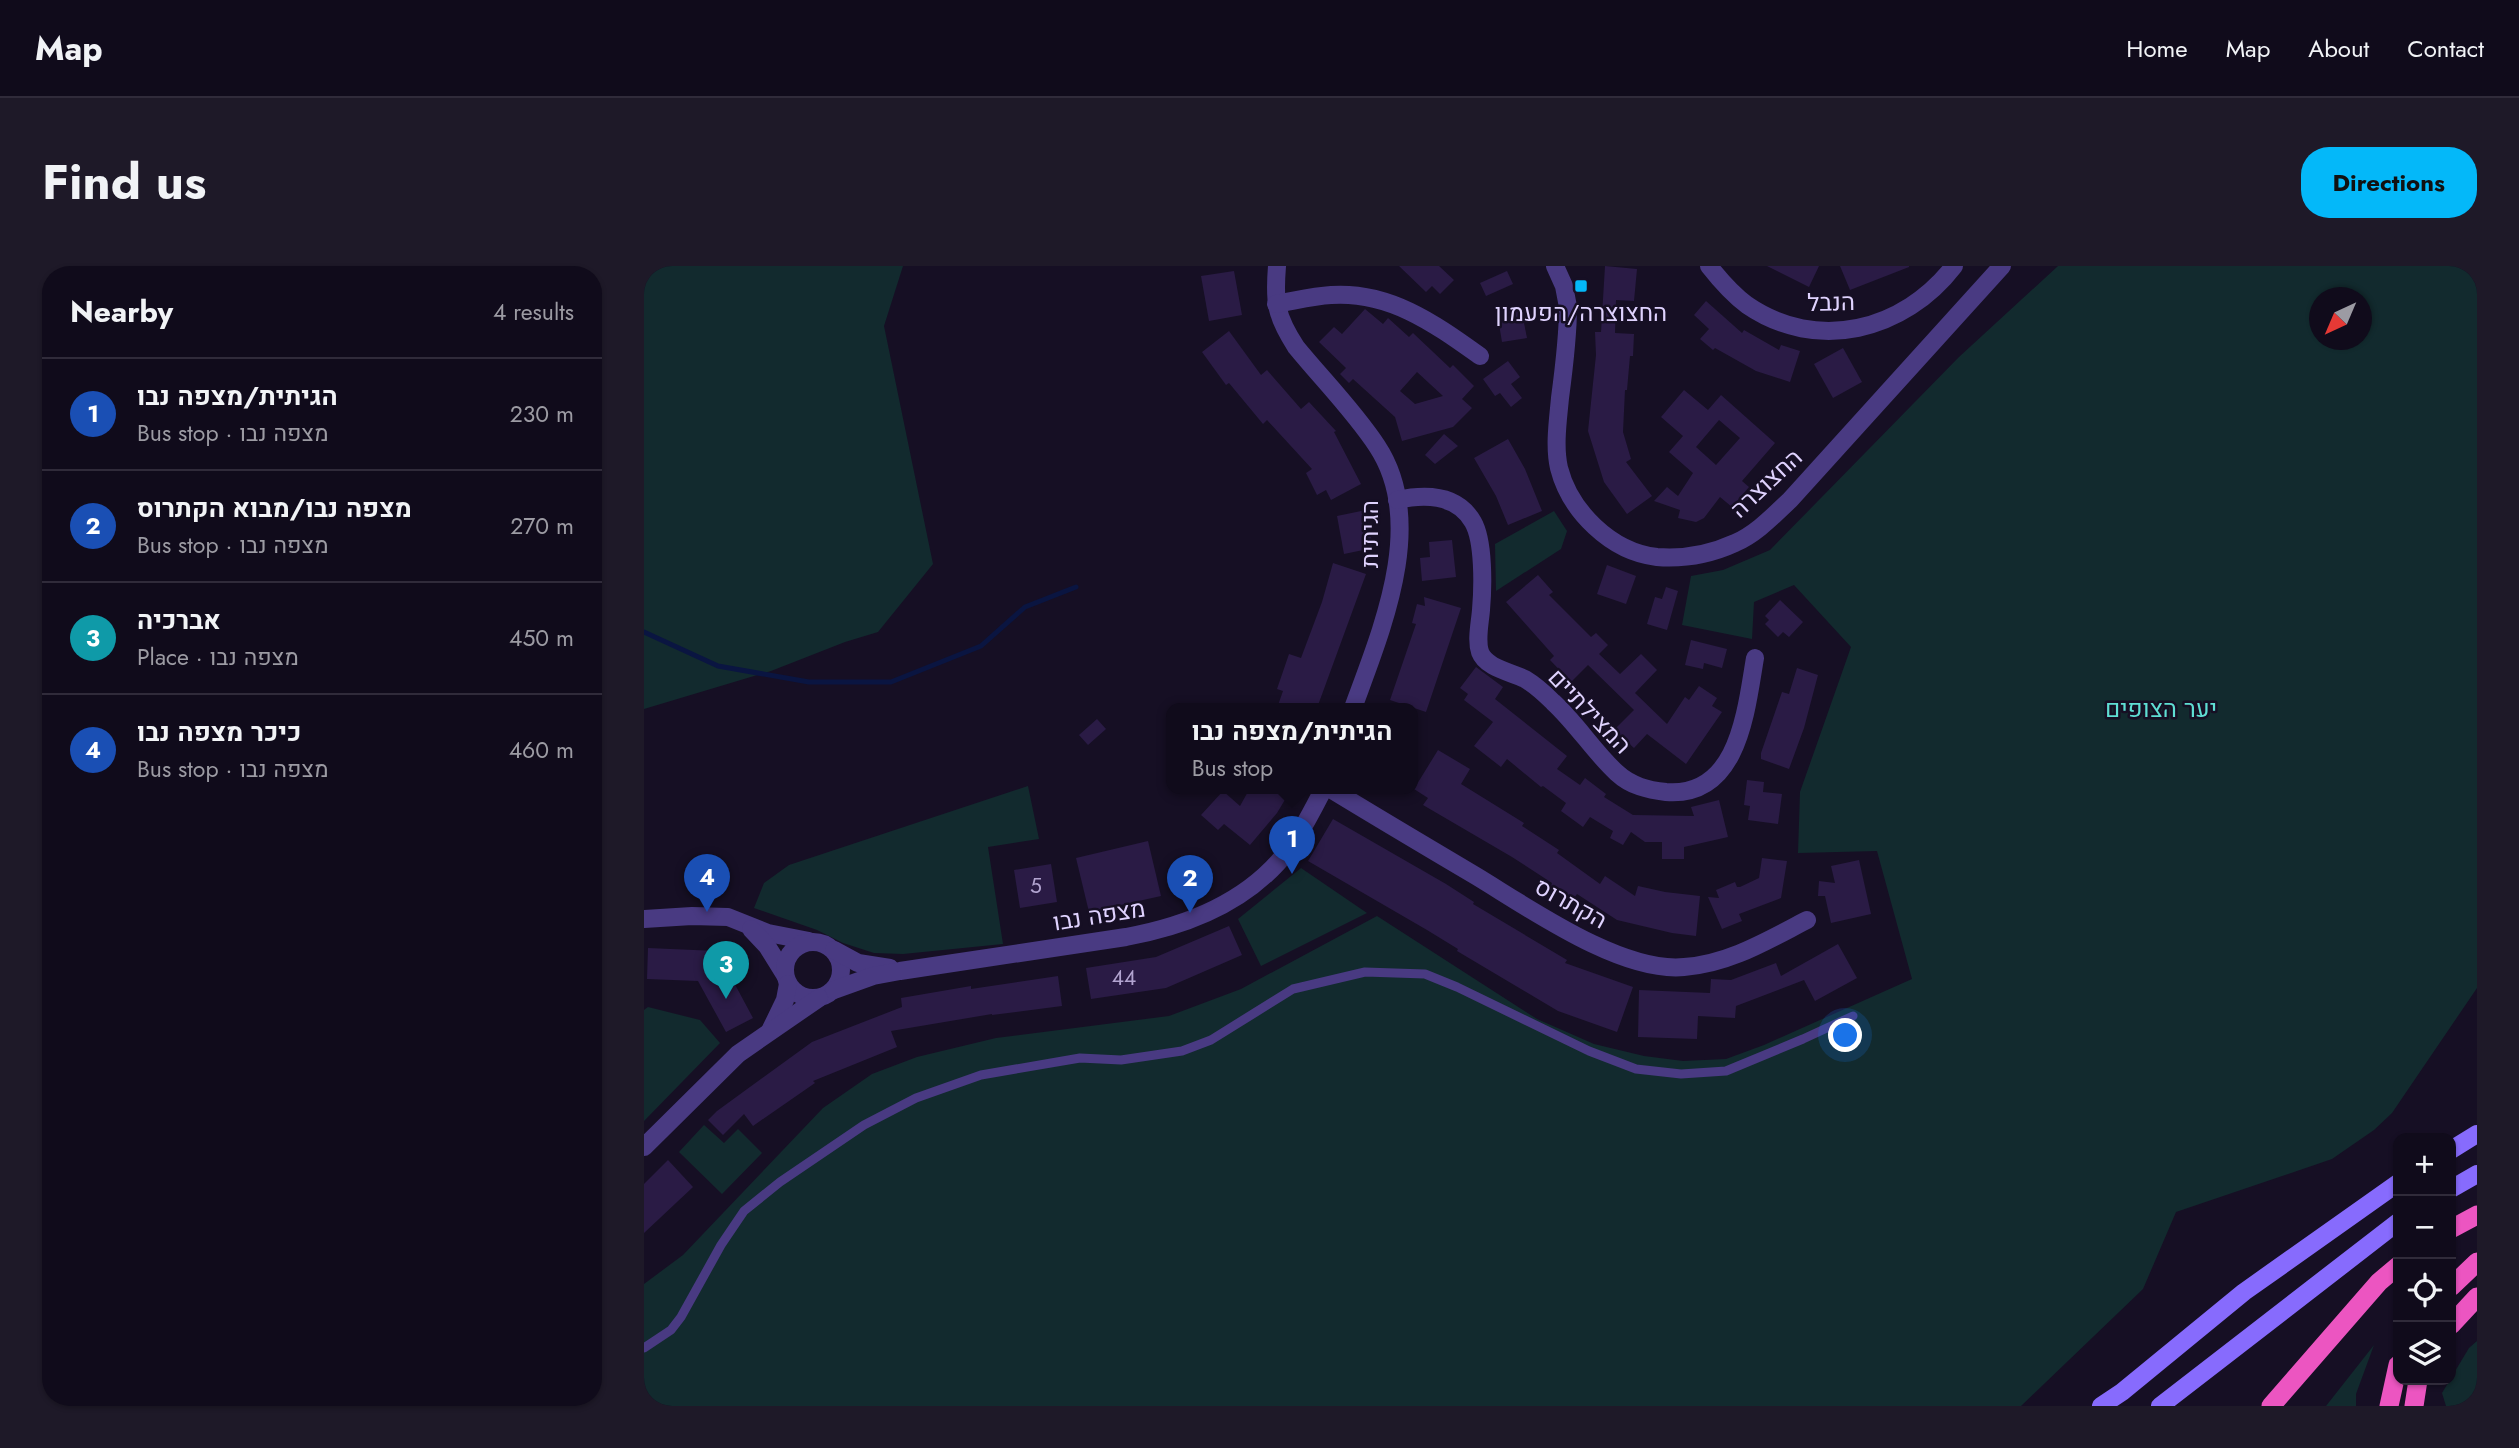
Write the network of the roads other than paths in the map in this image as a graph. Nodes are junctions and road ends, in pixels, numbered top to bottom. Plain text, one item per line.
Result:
1 (1277, 266) edge
2 (1555, 266) edge
3 (1709, 266) edge
4 (1954, 266) edge
5 (2002, 266) edge
6 (1276, 304) junction
7 (1480, 356) dead end
8 (1397, 500) junction
9 (1755, 658) dead end
10 (1355, 703) edge
11 (1323, 794) edge
12 (1337, 794) edge
13 (644, 919) edge
14 (1807, 920) dead end
15 (747, 924) junction
16 (813, 942) junction
17 (831, 948) junction
18 (907, 970) junction
19 (786, 979) junction
20 (827, 994) junction
21 (1853, 1016) dead end
22 (768, 1034) junction
23 (2477, 1135) edge
24 (644, 1147) edge
25 (2456, 1147) edge
26 (2477, 1174) edge
27 (2456, 1186) edge
28 (2393, 1187) edge
29 (2477, 1215) edge
30 (2393, 1226) edge
31 (2456, 1226) edge
32 (2477, 1262) edge
33 (2393, 1270) edge
34 (2456, 1282) edge
35 (2477, 1297) edge
36 (2454, 1322) edge
37 (644, 1348) edge
38 (2394, 1385) edge
39 (2417, 1385) edge
40 (2101, 1406) edge
41 (2160, 1406) edge
42 (2271, 1406) edge
43 (2389, 1406) edge
44 (2414, 1406) edge

1 - 6 street, הגיתית
2 - 5 street, החצוצרה
3 - 4 street, הנבל
6 - 7 street
6 - 8 street, הגיתית
8 - 9 street, המצילתיים
8 - 10 street, הגיתית
11 - 18 street, מצפה נבו
12 - 14 street, הקתרוס
13 - 15 street
15 - 16 street
15 - 19 street
16 - 17 street
16 - 19 street
17 - 18 street, מצפה נבו
17 - 20 street
18 - 20 street, מצפה נבו
19 - 20 street
19 - 22 street, מצפה נבו
20 - 22 street, מצפה נבו
21 - 37 lane
22 - 24 street, מצפה נבו
23 - 25 main road
26 - 27 main road
28 - 40 main road
29 - 31 highway
30 - 41 main road
32 - 34 highway
33 - 42 highway
35 - 36 highway
38 - 43 highway
39 - 44 highway

